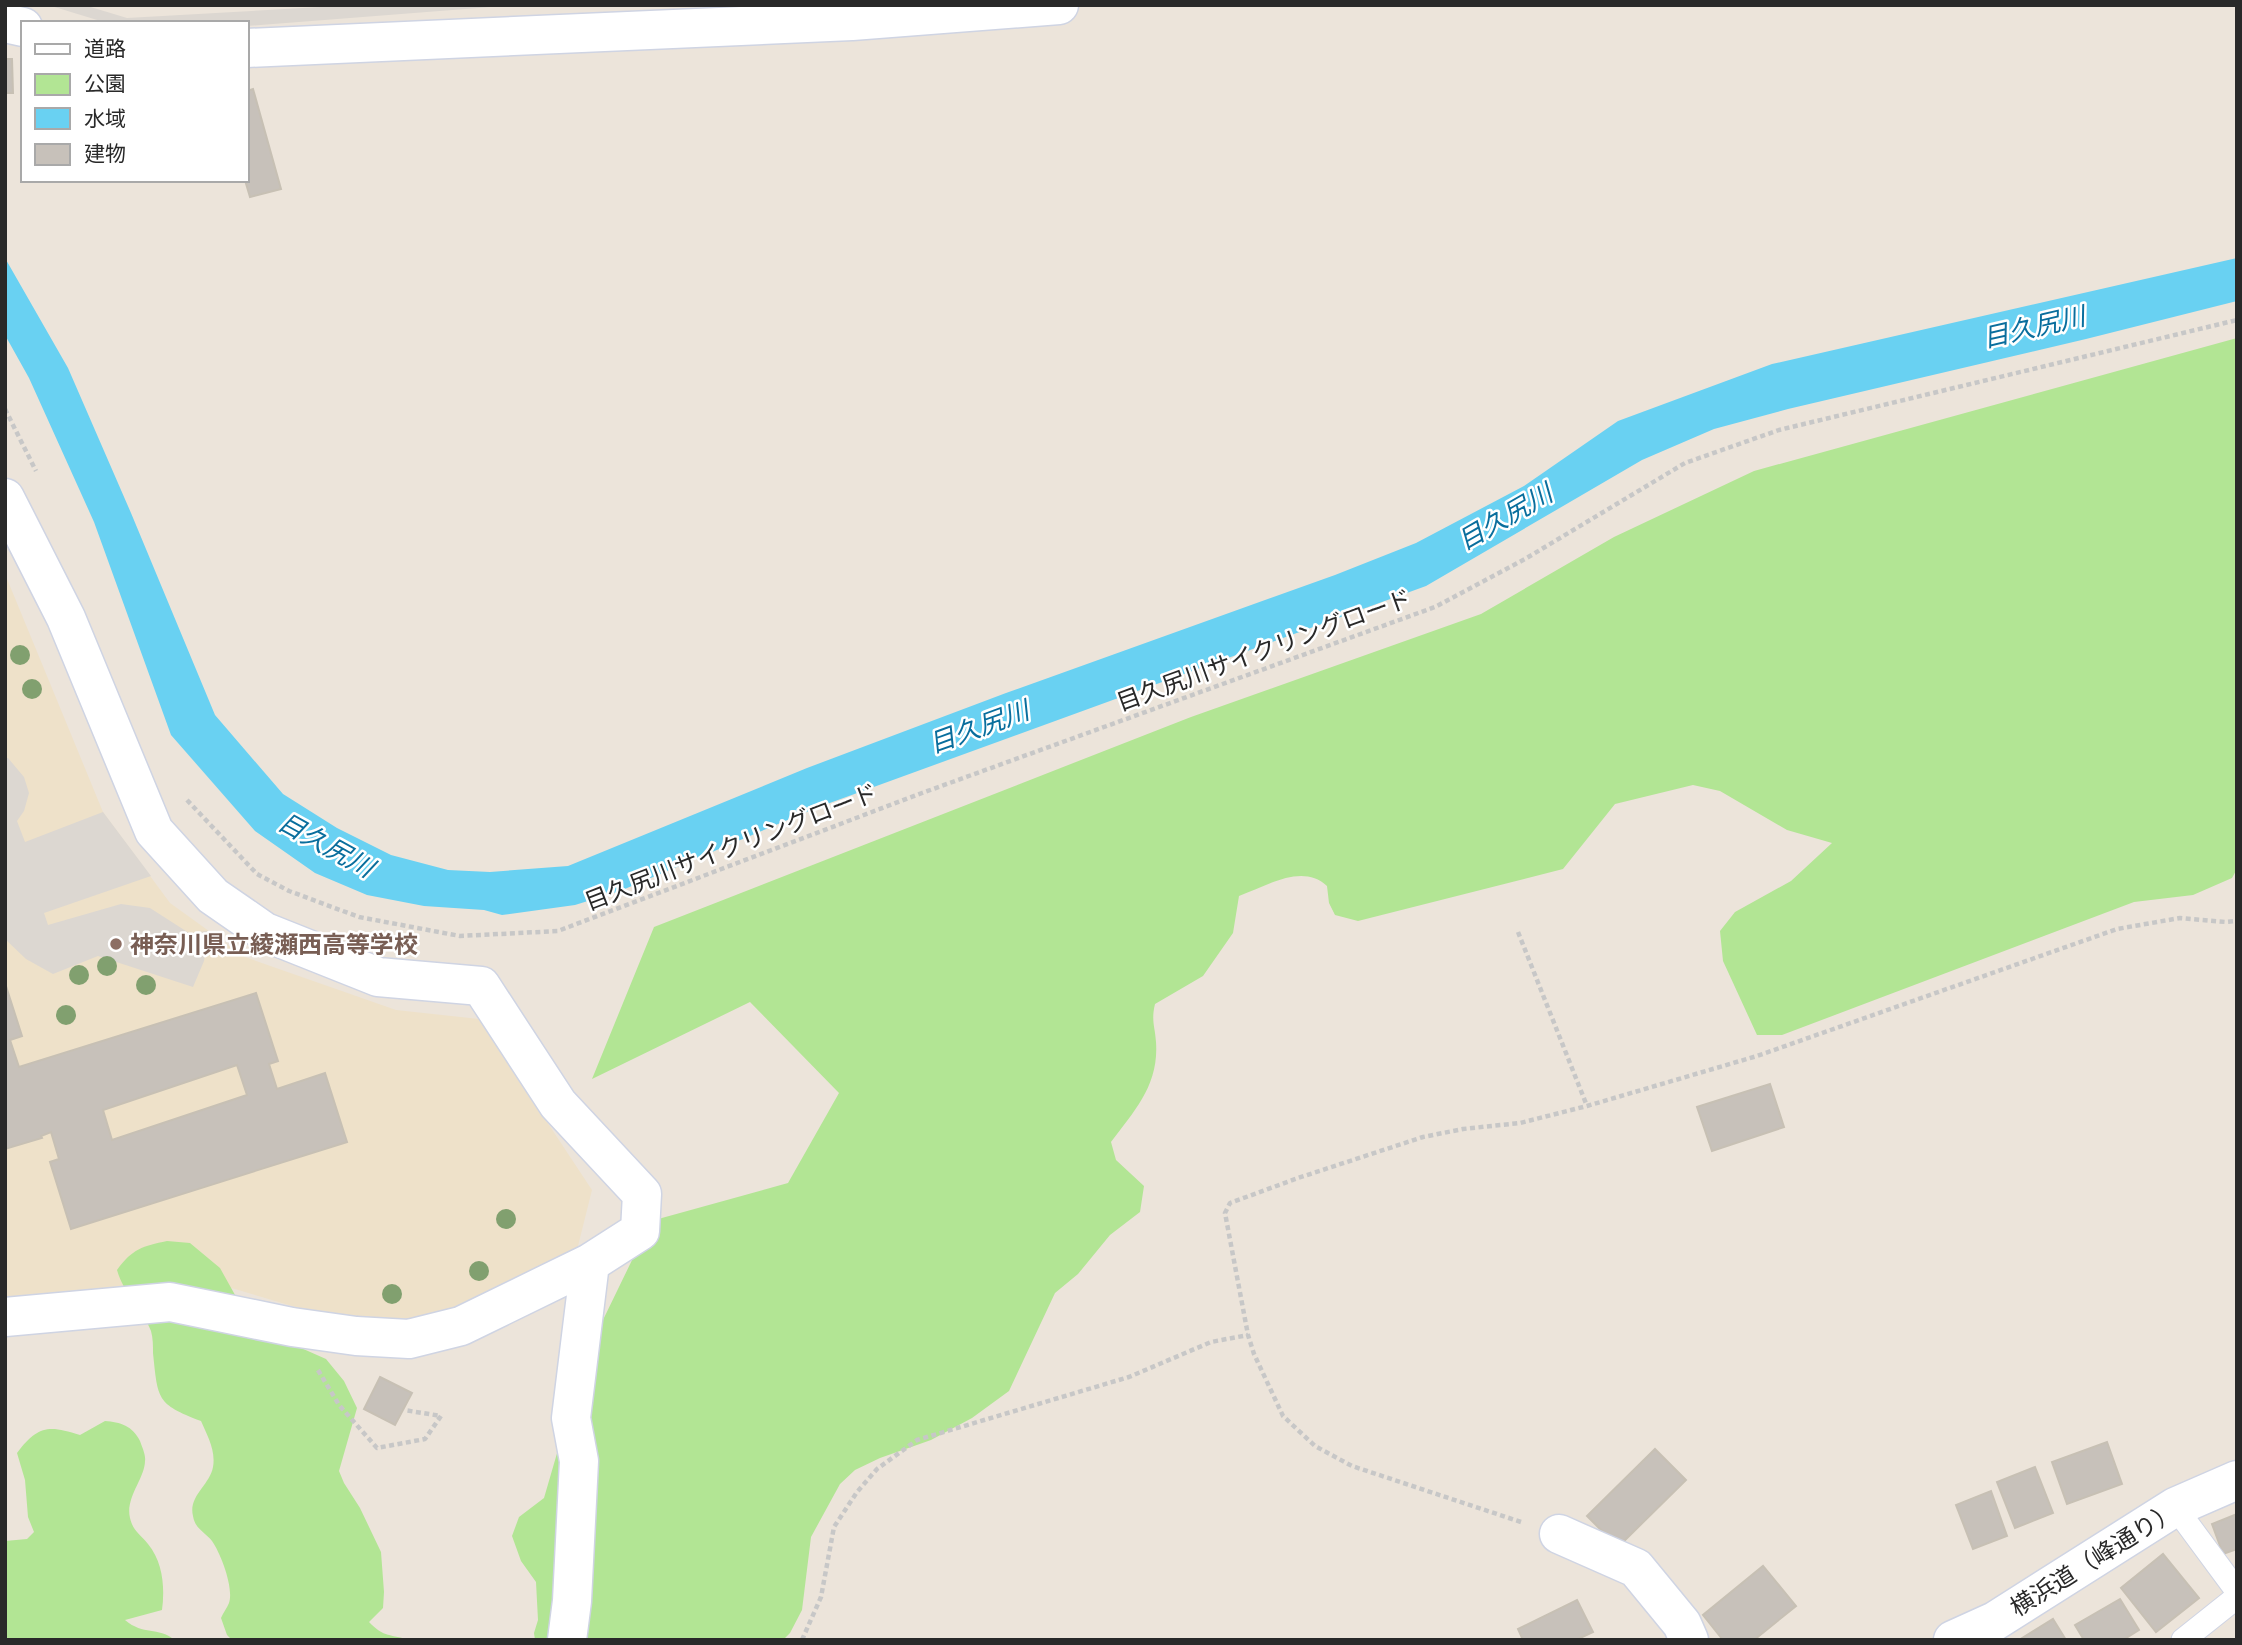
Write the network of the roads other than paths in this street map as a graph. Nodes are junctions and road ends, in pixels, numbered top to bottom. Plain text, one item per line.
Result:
1 (1059, 5) edge
2 (248, 48) edge
3 (5, 498) edge
4 (590, 1263) junction
5 (5, 1317) edge
6 (2237, 1480) edge
7 (2175, 1507) junction
8 (1559, 1534) road end
9 (2237, 1591) edge
10 (2237, 1597) edge
11 (567, 1640) edge
12 (1689, 1640) edge
13 (1953, 1640) edge
14 (2183, 1640) edge

1 - 2 street
3 - 4 street
4 - 5 street
4 - 11 street
6 - 7 street, 横浜道（峰通り）
7 - 9 lane
7 - 13 street, 横浜道（峰通り）
8 - 12 street
10 - 14 lane

